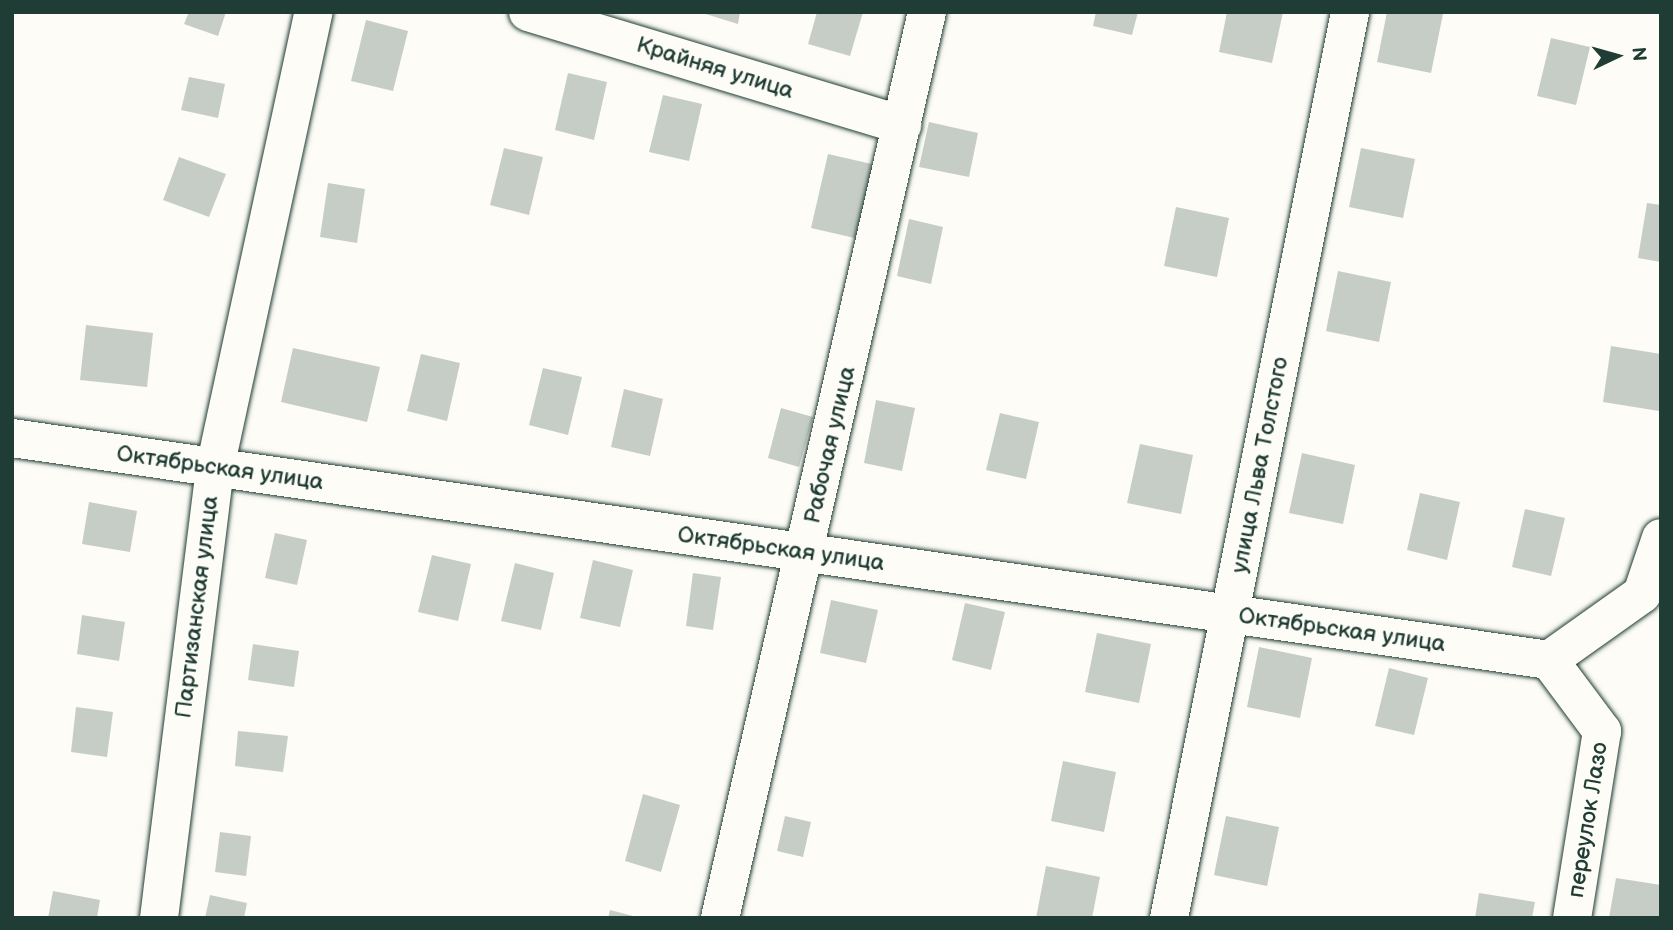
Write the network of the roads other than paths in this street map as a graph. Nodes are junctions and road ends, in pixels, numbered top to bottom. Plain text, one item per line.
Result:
1 (314, 12) edge
2 (528, 12) edge
3 (927, 12) edge
4 (1350, 12) edge
5 (902, 125) junction
6 (12, 438) edge
7 (215, 468) junction
8 (1661, 538) edge
9 (806, 553) junction
10 (1230, 614) junction
11 (1549, 660) junction
12 (159, 918) edge
13 (720, 918) edge
14 (1170, 918) edge
15 (1572, 918) edge

1 - 7 street, Партизанская улица
2 - 5 street, Крайняя улица
3 - 5 street, Рабочая улица
4 - 10 street, улица Льва Толстого
5 - 9 street, Рабочая улица
6 - 7 street, Октябрьская улица
7 - 9 street, Октябрьская улица
7 - 12 street, Партизанская улица
8 - 11 street
9 - 10 street, Октябрьская улица
9 - 13 street, Рабочая улица
10 - 11 street, Октябрьская улица
10 - 14 street, улица Льва Толстого
11 - 15 street, переулок Лазо

